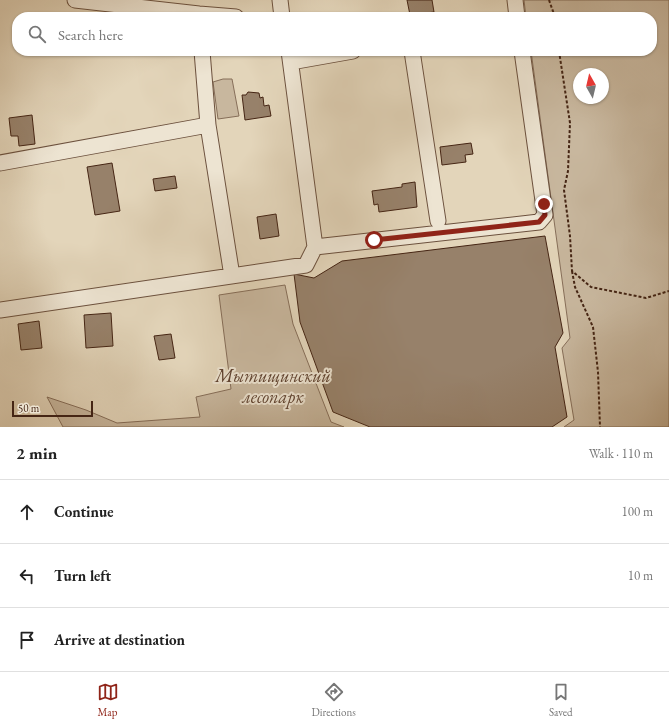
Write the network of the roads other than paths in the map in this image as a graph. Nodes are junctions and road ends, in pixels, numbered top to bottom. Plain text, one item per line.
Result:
1 (75, 0) edge
2 (280, 0) edge
3 (515, 0) edge
4 (168, 12) edge
5 (281, 12) edge
6 (516, 12) edge
7 (202, 56) edge
8 (300, 56) edge
9 (413, 56) edge
10 (523, 56) edge
11 (290, 57) edge
12 (208, 125) junction
13 (0, 163) edge
14 (438, 221) dead end
15 (315, 247) junction
16 (232, 276) junction
17 (0, 310) edge

1 - 4 street
2 - 5 street
3 - 6 street
7 - 12 street
8 - 11 street
9 - 14 street
10 - 15 street
11 - 15 street
12 - 13 street
12 - 16 street
15 - 16 street
16 - 17 street

